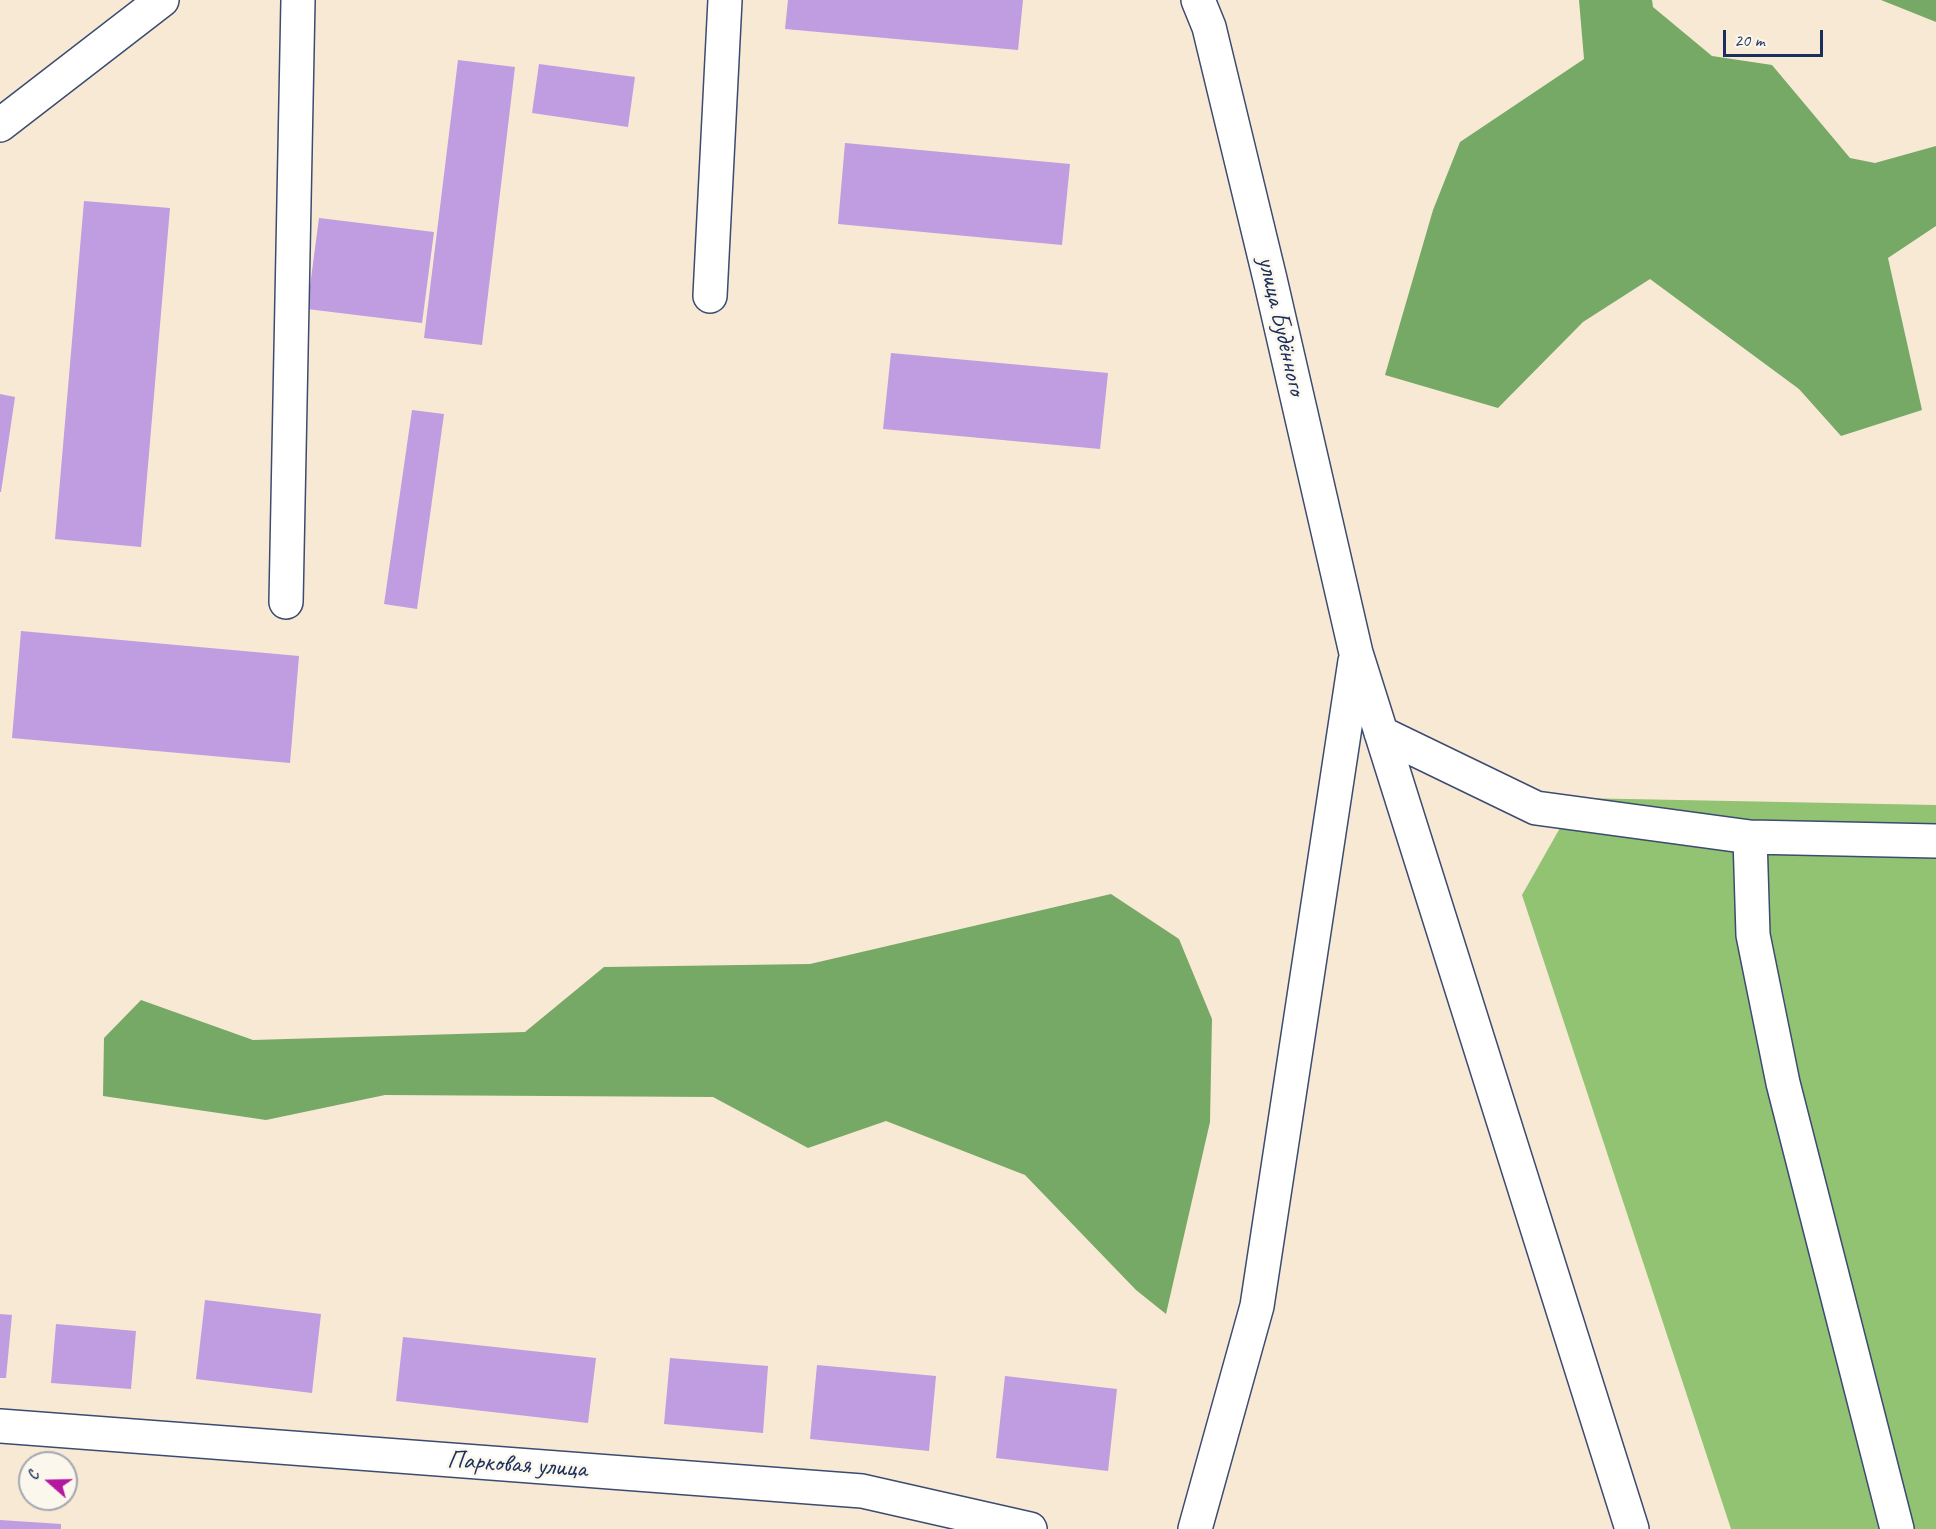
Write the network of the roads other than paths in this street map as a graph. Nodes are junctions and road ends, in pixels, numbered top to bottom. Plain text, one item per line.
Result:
1 (162, 0) edge
2 (298, 0) edge
3 (725, 0) edge
4 (1198, 0) edge
5 (0, 125) edge
6 (710, 296) dead end
7 (286, 602) dead end
8 (1356, 653) junction
9 (1381, 733) junction
10 (1750, 837) junction
11 (1936, 841) edge
12 (0, 1426) edge
13 (1030, 1529) edge
14 (1195, 1529) edge
15 (1632, 1529) edge
16 (1897, 1529) edge

1 - 5 street
2 - 7 street
3 - 6 street
4 - 8 street, улица Будённого
8 - 9 street, улица Будённого
8 - 14 street
9 - 10 street
9 - 15 street, улица Будённого
10 - 11 street
10 - 16 street
12 - 13 street, Парковая улица

